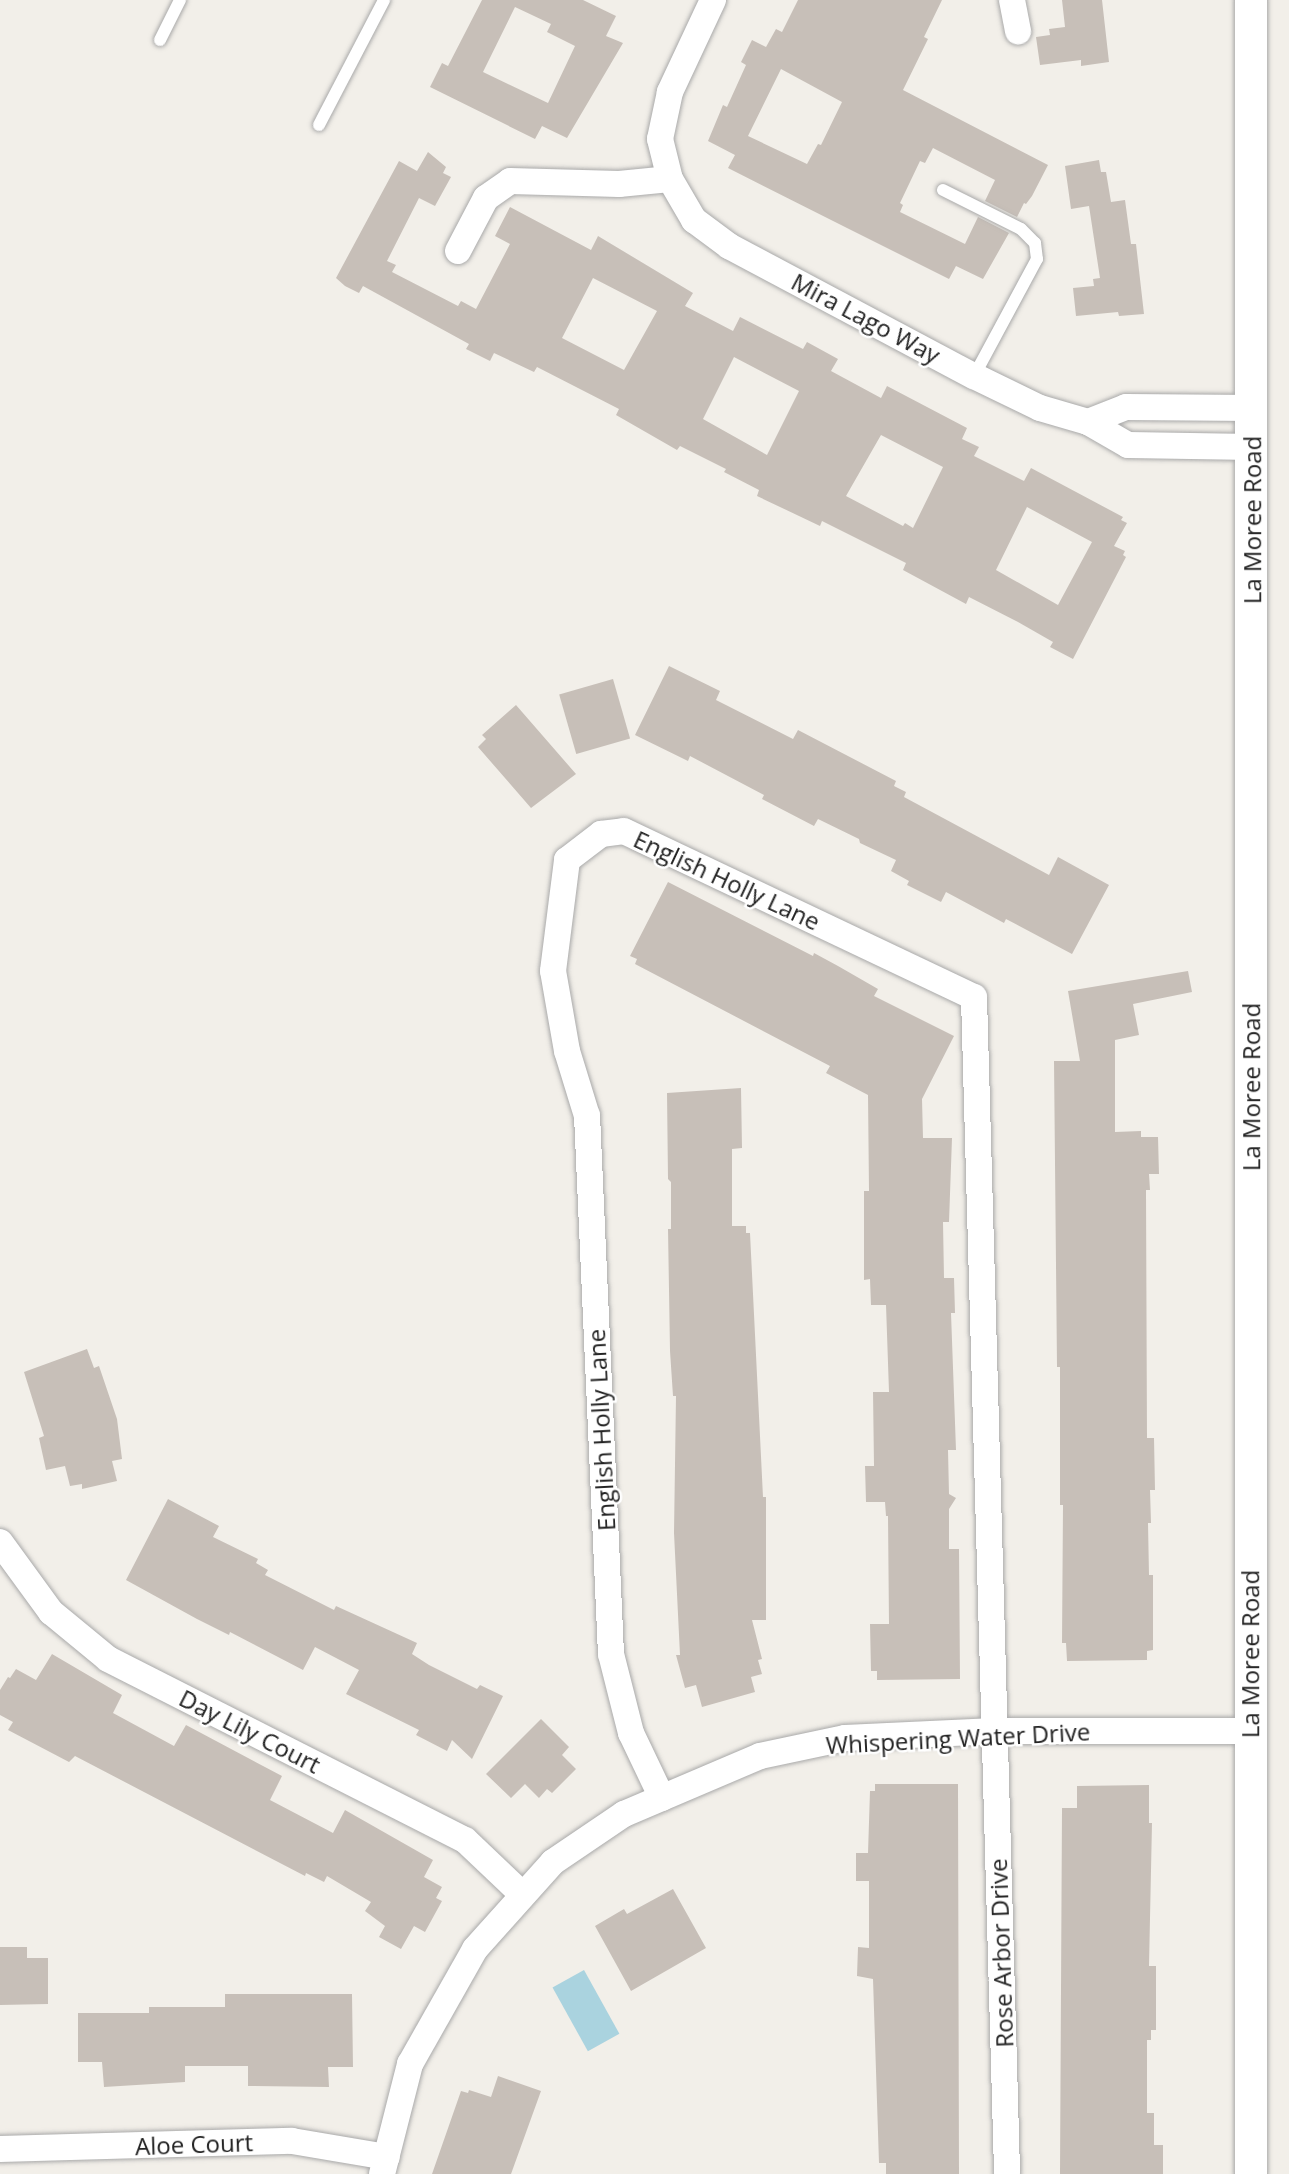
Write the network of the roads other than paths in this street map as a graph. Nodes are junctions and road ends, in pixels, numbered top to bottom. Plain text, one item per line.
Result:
1 (180, 0) edge
2 (384, 0) edge
3 (713, 0) edge
4 (1012, 0) edge
5 (1251, 0) edge
6 (1018, 31) dead end
7 (160, 40) dead end
8 (319, 125) dead end
9 (670, 179) junction
10 (943, 190) dead end
11 (457, 251) dead end
12 (974, 376) junction
13 (1253, 408) junction
14 (1088, 422) junction
15 (1253, 447) junction
16 (0, 1542) edge
17 (995, 1731) junction
18 (1250, 1731) junction
19 (662, 1798) junction
20 (523, 1895) junction
21 (0, 2149) edge
22 (385, 2165) edge
23 (1007, 2174) edge
24 (1251, 2174) edge

1 - 7 lane
2 - 8 lane
3 - 9 street, Mira Lago Way
4 - 6 street
5 - 13 street, La Moree Road
9 - 11 street
9 - 12 street, Mira Lago Way
10 - 12 lane
12 - 14 street, Mira Lago Way
13 - 14 street
13 - 15 street, La Moree Road
14 - 15 street, Mira Lago Way
15 - 18 street, La Moree Road
16 - 20 street, Day Lily Court
17 - 18 street, Whispering Water Drive
17 - 19 street, Whispering Water Drive
17 - 19 street, English Holly Lane
17 - 23 street, Rose Arbor Drive
18 - 24 street, La Moree Road
19 - 20 street, Whispering Water Drive
20 - 22 street, Whispering Water Drive
21 - 22 street, Aloe Court

